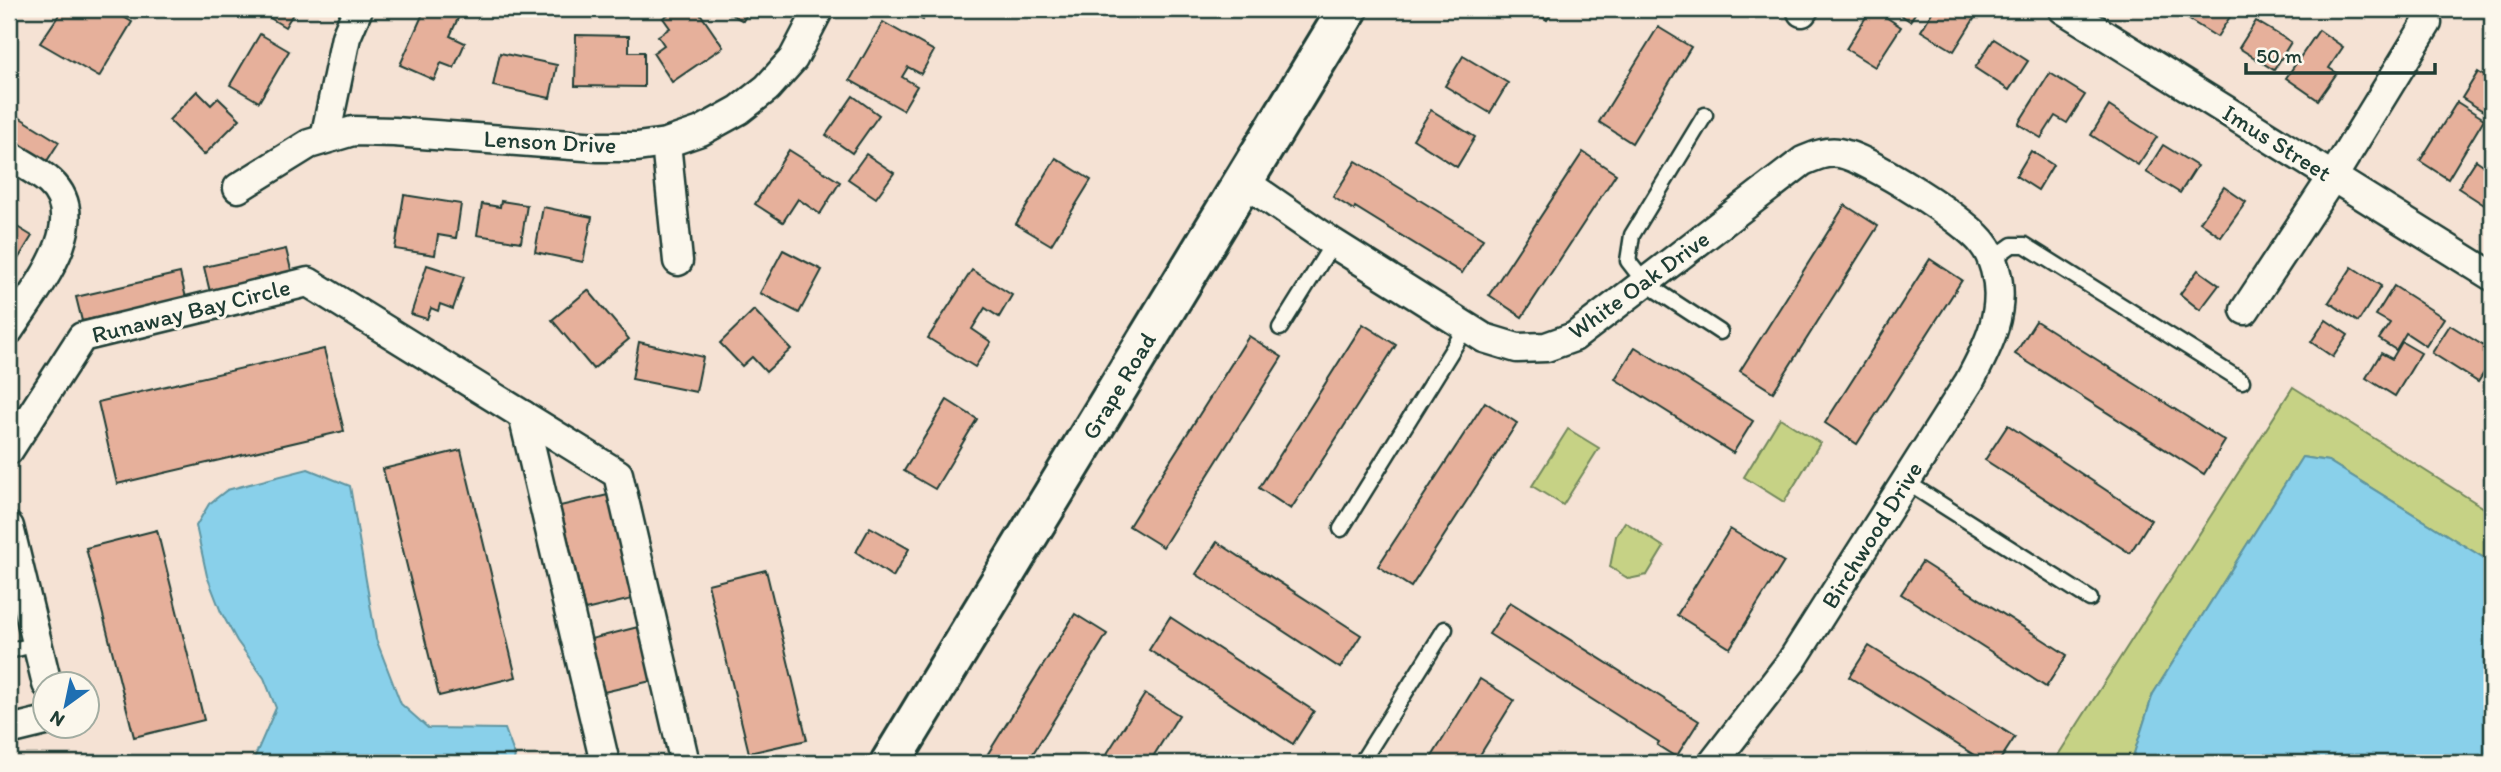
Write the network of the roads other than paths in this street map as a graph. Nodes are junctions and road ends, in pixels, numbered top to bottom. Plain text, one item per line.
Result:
1 (358, 9) edge
2 (820, 9) edge
3 (1348, 9) edge
4 (2063, 9) edge
5 (2427, 23) dead end
6 (1705, 115) dead end
7 (325, 138) junction
8 (666, 143) junction
9 (9, 155) edge
10 (2332, 178) junction
11 (1243, 181) junction
12 (238, 188) dead end
13 (1333, 243) junction
14 (1991, 260) junction
15 (678, 261) dead end
16 (2492, 276) edge
17 (1645, 283) junction
18 (1999, 290) joint
19 (2245, 310) dead end
20 (1467, 327) junction
21 (1280, 328) dead end
22 (9, 330) edge
23 (1720, 332) dead end
24 (2242, 381) dead end
25 (523, 415) junction
26 (9, 450) edge
27 (1906, 482) junction
28 (9, 527) edge
29 (1341, 529) dead end
30 (2090, 599) dead end
31 (1445, 629) dead end
32 (37, 644) junction
33 (9, 651) edge
34 (44, 670) edge
35 (32, 724) edge
36 (9, 730) edge
37 (604, 763) edge
38 (685, 763) edge
39 (890, 763) edge
40 (1361, 763) edge
41 (1713, 763) edge

1 - 7 street
2 - 8 street, Lenson Drive
3 - 11 main road, Grape Road
4 - 10 street, Imus Street
5 - 10 street
6 - 17 lane
7 - 8 street, Lenson Drive
7 - 12 street, Lenson Drive
8 - 15 street
9 - 22 street
10 - 16 street, Imus Street
10 - 19 street
11 - 13 street, White Oak Drive
11 - 39 main road, Grape Road
13 - 20 street, White Oak Drive
13 - 21 lane
14 - 17 street, White Oak Drive
14 - 18 street, White Oak Drive
14 - 24 lane
17 - 20 street, White Oak Drive
17 - 23 lane
18 - 27 street, Birchwood Drive
20 - 29 lane
25 - 26 street, Runaway Bay Circle
25 - 37 street
25 - 38 street, Runaway Bay Circle
27 - 30 lane
27 - 41 street, Birchwood Drive
28 - 32 street
31 - 40 lane
32 - 33 lane
32 - 34 street
35 - 36 street

